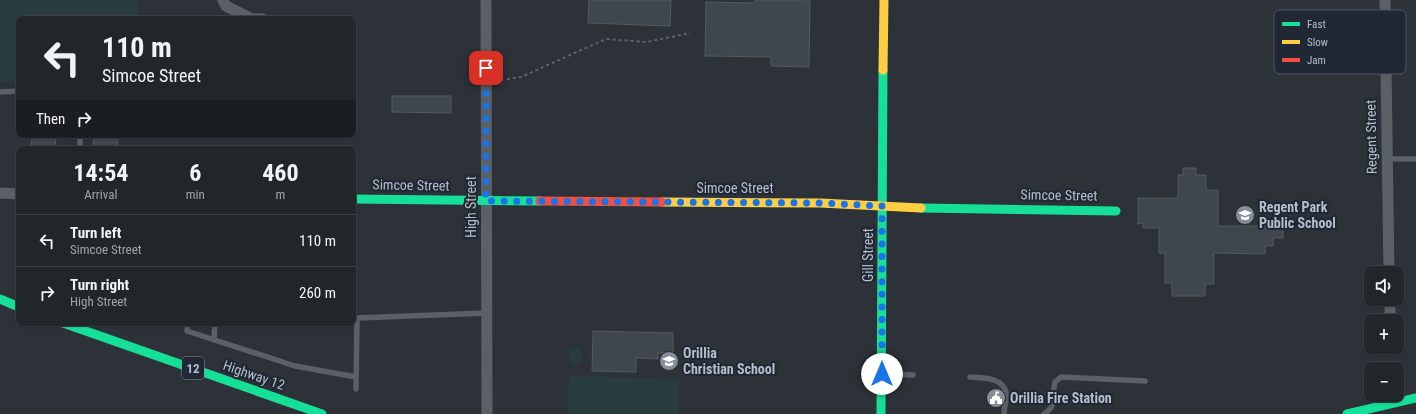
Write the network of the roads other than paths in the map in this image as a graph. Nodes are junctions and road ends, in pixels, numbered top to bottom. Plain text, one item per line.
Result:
1 (223, 0) edge
2 (486, 0) edge
3 (884, 0) edge
4 (1385, 0) edge
5 (1385, 10) edge
6 (246, 16) edge
7 (1386, 74) edge
8 (16, 91) edge
9 (0, 92) edge
10 (1387, 159) junction
11 (1416, 159) edge
12 (0, 193) edge
13 (16, 194) edge
14 (356, 199) edge
15 (486, 201) junction
16 (882, 206) junction
17 (1116, 211) dead end
18 (1389, 266) edge
19 (0, 299) edge
20 (16, 306) edge
21 (487, 312) junction
22 (72, 326) edge
23 (188, 326) edge
24 (215, 326) edge
25 (214, 340) junction
26 (882, 374) junction
27 (913, 375) dead end
28 (356, 377) junction
29 (970, 377) dead end
30 (1145, 381) dead end
31 (356, 389) dead end
32 (1416, 398) edge
33 (322, 414) edge
34 (487, 414) edge
35 (882, 414) edge
36 (1004, 414) edge
37 (1044, 414) edge
38 (1347, 414) edge

1 - 6 street
2 - 15 street, High Street
3 - 16 main road, Gill Street
4 - 5 street, Regent Street
7 - 10 street, Regent Street
8 - 9 lane
10 - 11 lane
10 - 18 street, Regent Street
12 - 13 street
14 - 15 main road, Simcoe Street
15 - 16 main road, Simcoe Street
15 - 21 street, High Street
16 - 17 main road, Simcoe Street
16 - 26 main road, Gill Street
19 - 20 main road
21 - 28 lane
21 - 34 street, High Street
22 - 33 main road, Highway 12 / 12
23 - 25 lane
24 - 25 lane
25 - 28 lane
26 - 27 lane
26 - 35 main road, Gill Street
28 - 31 lane
29 - 36 lane
30 - 37 lane
32 - 38 main road

